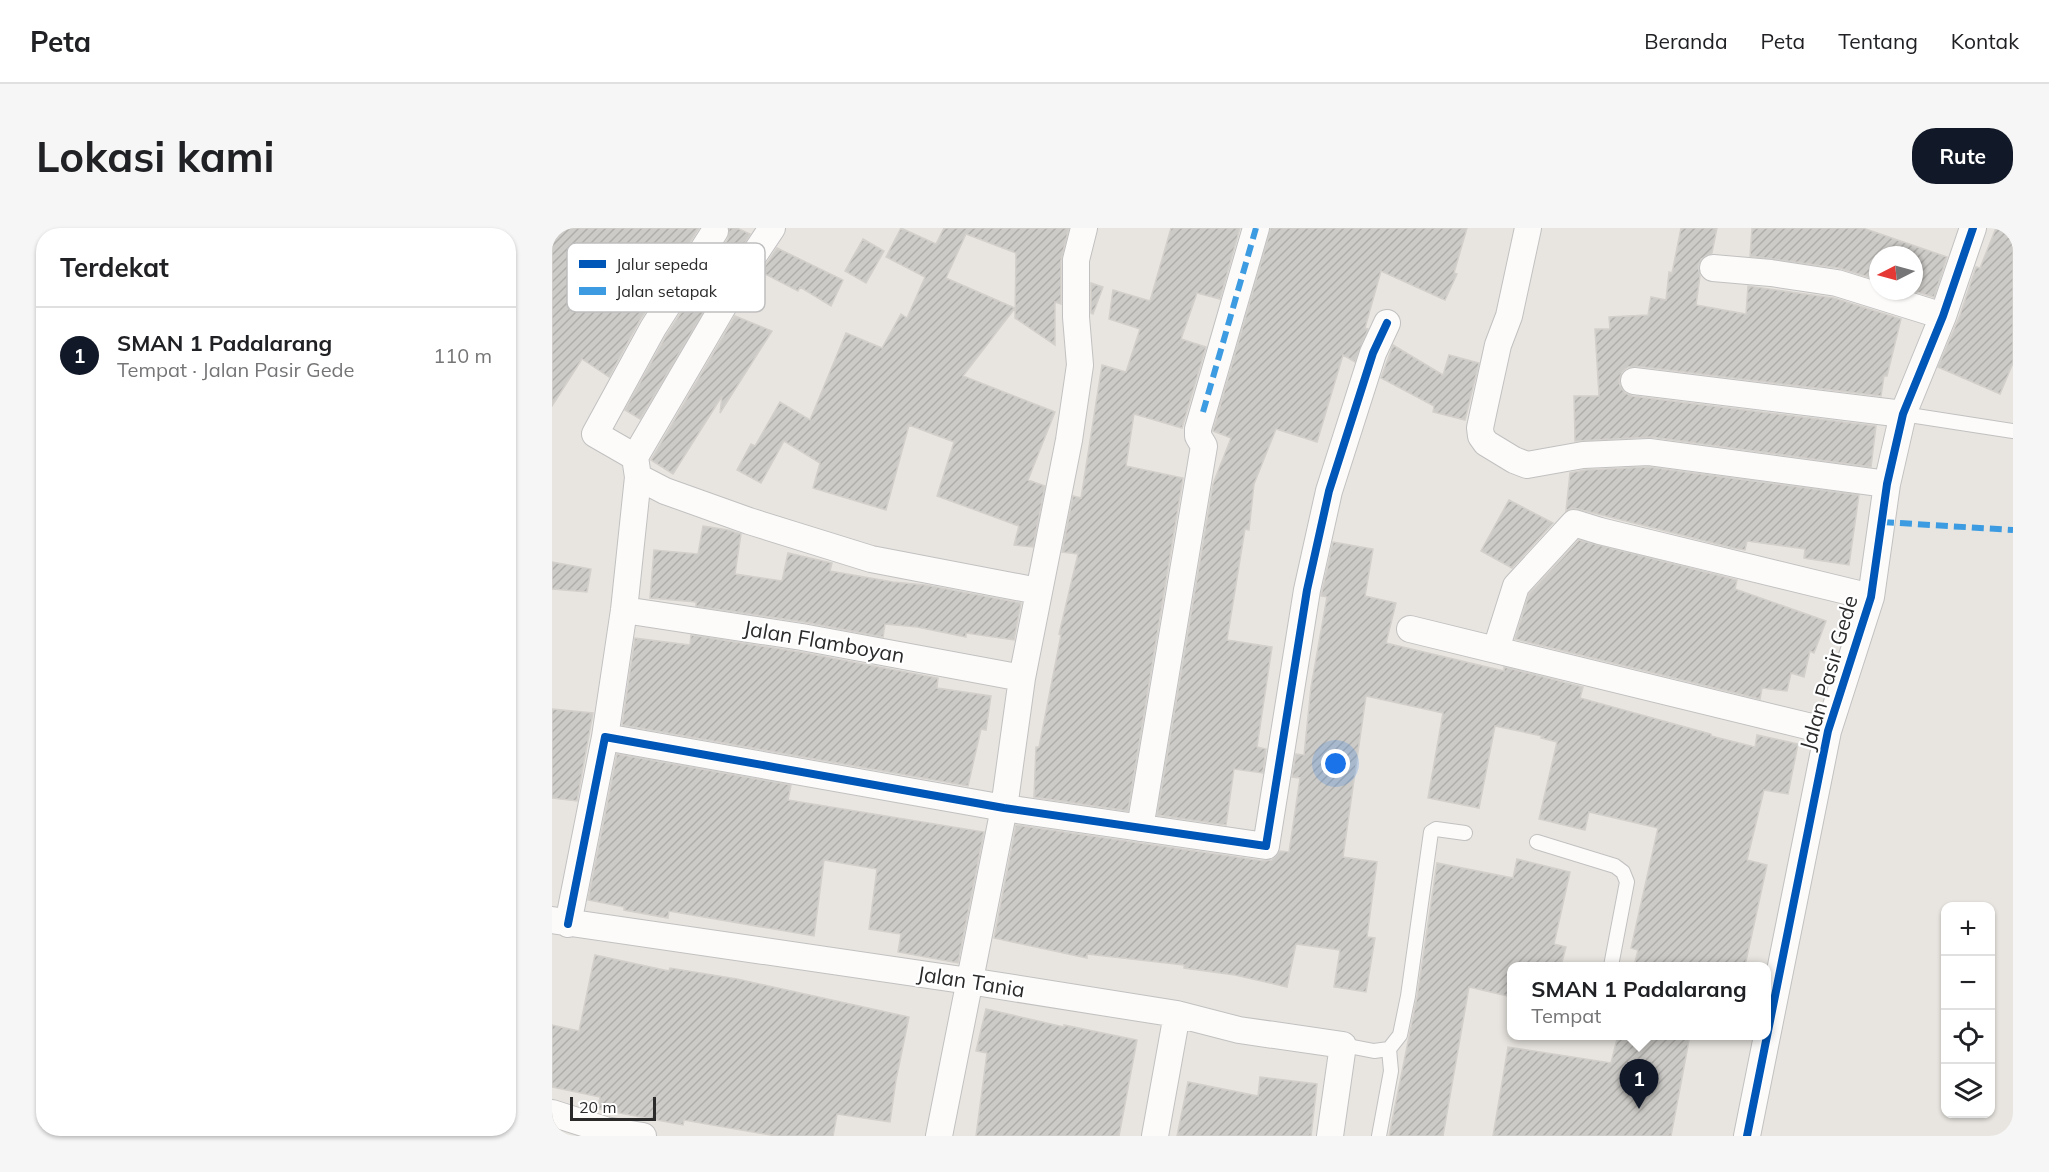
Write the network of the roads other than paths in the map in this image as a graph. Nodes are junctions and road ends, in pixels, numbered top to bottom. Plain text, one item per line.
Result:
1 (1084, 228) edge
2 (1256, 228) edge
3 (1528, 228) edge
4 (714, 229) edge
5 (1968, 230) edge
6 (705, 243) edge
7 (1713, 268) dead end
8 (663, 312) edge
9 (722, 312) edge
10 (1943, 316) junction
11 (1387, 323) dead end
12 (1634, 381) dead end
13 (1903, 414) junction
14 (2013, 431) edge
15 (636, 467) junction
16 (1887, 484) junction
17 (1038, 591) junction
18 (1871, 597) junction
19 (624, 610) junction
20 (1410, 629) dead end
21 (1497, 648) junction
22 (1023, 678) junction
23 (1828, 731) junction
24 (605, 737) junction
25 (1004, 808) junction
26 (1140, 828) junction
27 (1465, 832) dead end
28 (1537, 842) dead end
29 (560, 922) edge
30 (1612, 962) edge
31 (969, 981) junction
32 (1177, 1014) junction
33 (1771, 1016) edge
34 (1766, 1040) edge
35 (1343, 1044) junction
36 (1389, 1049) junction
37 (552, 1113) edge
38 (642, 1136) edge
39 (939, 1136) edge
40 (1155, 1136) edge
41 (1330, 1136) edge
42 (1379, 1136) edge
43 (1747, 1136) edge

1 - 17 street
2 - 26 street
3 - 16 street
4 - 6 street
5 - 10 street, Jalan Pasir Gede
7 - 10 street
8 - 15 street
9 - 15 street
10 - 13 street, Jalan Pasir Gede
11 - 26 street
12 - 13 street
13 - 14 lane
13 - 16 street, Jalan Pasir Gede
15 - 17 street
15 - 19 street
16 - 18 street, Jalan Pasir Gede
17 - 22 street
18 - 21 street
18 - 23 street, Jalan Pasir Gede
19 - 22 street, Jalan Flamboyan
19 - 24 street
20 - 21 street
21 - 23 street
22 - 25 street
23 - 33 street, Jalan Pasir Gede
24 - 25 street
24 - 29 street
25 - 26 street
25 - 31 street
27 - 36 lane
28 - 30 lane
29 - 31 street, Jalan Tania
31 - 32 street, Jalan Tania
31 - 39 street
32 - 35 street, Jalan Tania
32 - 40 street
34 - 43 street, Jalan Pasir Gede
35 - 36 lane, Jalan Tania
35 - 41 street
36 - 42 lane
37 - 38 street

